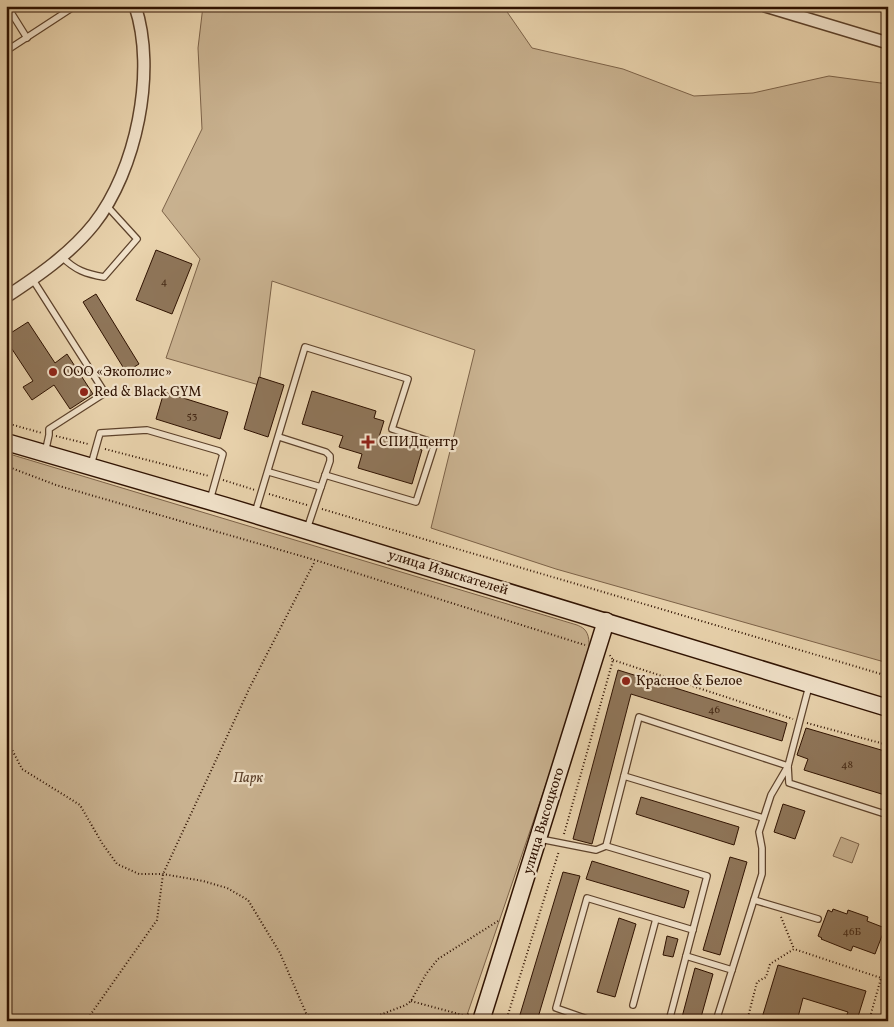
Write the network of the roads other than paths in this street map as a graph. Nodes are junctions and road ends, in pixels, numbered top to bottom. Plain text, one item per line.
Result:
1 (7, 6) edge
2 (75, 6) edge
3 (135, 6) edge
4 (765, 6) edge
5 (28, 38) junction
6 (888, 43) edge
7 (6, 51) edge
8 (106, 205) junction
9 (62, 257) junction
10 (33, 280) junction
11 (6, 297) edge
12 (279, 437) junction
13 (6, 442) edge
14 (44, 453) junction
15 (90, 466) junction
16 (269, 472) junction
17 (325, 475) junction
18 (321, 487) junction
19 (209, 501) junction
20 (255, 515) junction
21 (306, 531) junction
22 (606, 622) junction
23 (810, 684) junction
24 (888, 708) edge
25 (788, 766) junction
26 (624, 776) junction
27 (888, 815) edge
28 (763, 818) junction
29 (539, 838) junction
30 (606, 846) junction
31 (754, 900) junction
32 (656, 919) junction
33 (818, 919) dead end
34 (693, 930) junction
35 (686, 956) junction
36 (732, 970) junction
37 (633, 1006) dead end
38 (477, 1014) edge
39 (593, 1021) edge
40 (669, 1021) edge
41 (716, 1021) edge

1 - 5 lane
2 - 5 lane
3 - 8 street
4 - 6 street
5 - 7 lane
8 - 9 street
8 - 9 lane
9 - 10 street
10 - 11 street
10 - 14 lane
12 - 16 lane
12 - 17 lane
12 - 17 lane
13 - 14 street, улица Изыскателей
14 - 15 street, улица Изыскателей
15 - 19 street, улица Изыскателей
15 - 19 lane
16 - 18 lane
16 - 20 lane
17 - 18 lane
18 - 21 lane
19 - 20 street, улица Изыскателей
20 - 21 street, улица Изыскателей
21 - 22 street, улица Изыскателей
22 - 23 street, улица Изыскателей
22 - 29 street, улица Высоцкого
23 - 24 street, улица Изыскателей
23 - 25 lane
25 - 26 lane
25 - 27 lane
25 - 28 lane
26 - 28 lane
26 - 30 lane
28 - 31 lane
29 - 30 lane
29 - 38 street, улица Высоцкого
30 - 34 lane
31 - 33 lane
31 - 36 lane
32 - 34 lane
32 - 37 lane
32 - 39 lane
34 - 35 lane
35 - 36 lane
35 - 40 lane
36 - 41 lane

